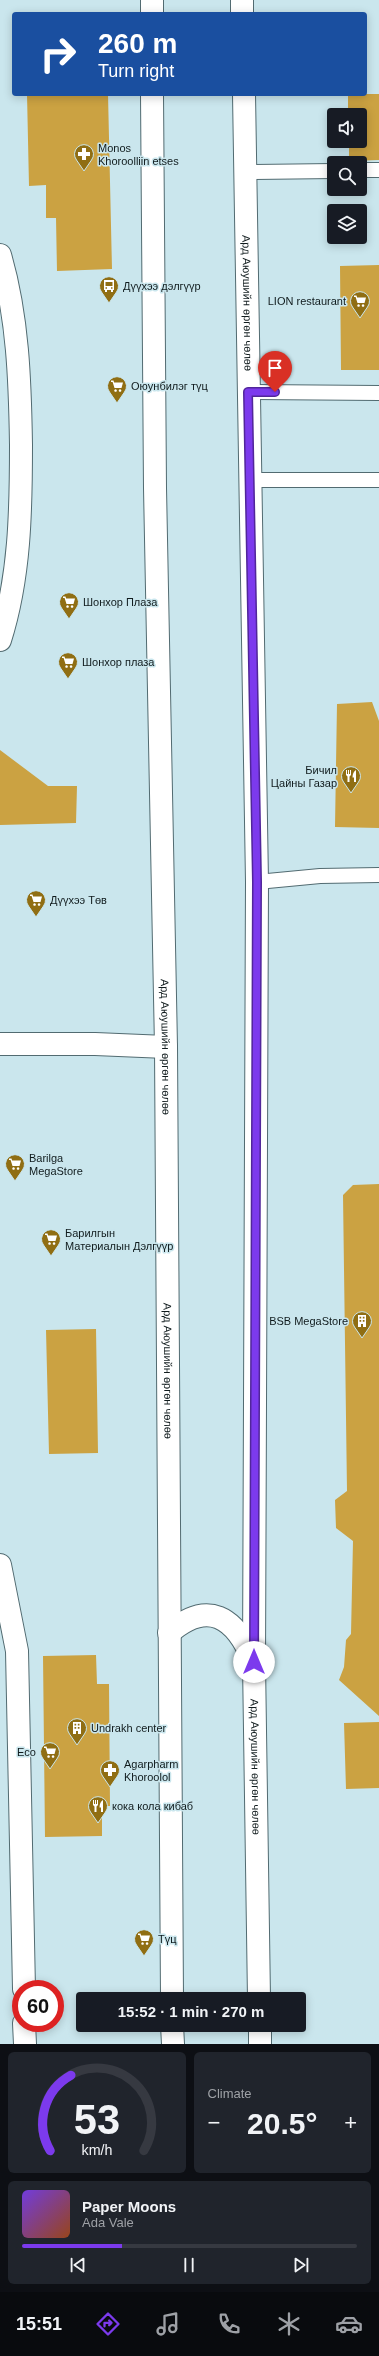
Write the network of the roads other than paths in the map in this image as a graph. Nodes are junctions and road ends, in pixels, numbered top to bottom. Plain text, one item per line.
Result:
1 (152, 0) edge
2 (242, 0) edge
3 (152, 12) edge
4 (242, 12) edge
5 (152, 96) edge
6 (244, 96) edge
7 (367, 170) edge
8 (379, 170) edge
9 (327, 171) edge
10 (245, 172) junction
11 (0, 256) edge
12 (248, 392) junction
13 (379, 393) edge
14 (250, 480) junction
15 (379, 480) edge
16 (0, 640) edge
17 (379, 875) edge
18 (257, 882) junction
19 (0, 1044) edge
20 (166, 1047) junction
21 (0, 1565) edge
22 (169, 1633) junction
23 (254, 1662) junction
24 (24, 1980) edge
25 (172, 1992) edge
26 (259, 1992) edge
27 (24, 2032) edge
28 (172, 2032) edge
29 (260, 2032) edge
30 (25, 2044) edge
31 (172, 2044) edge
32 (260, 2044) edge

1 - 3 main road
2 - 4 main road
5 - 20 main road, Ард Аюушийн өргөн чөлөө
6 - 10 main road, Ард Аюушийн өргөн чөлөө
7 - 8 lane
9 - 10 lane
10 - 12 main road, Ард Аюушийн өргөн чөлөө
11 - 16 main road
12 - 13 lane
12 - 14 main road, Ард Аюушийн өргөн чөлөө
14 - 15 lane
14 - 18 main road, Ард Аюушийн өргөн чөлөө
17 - 18 lane
18 - 23 main road, Ард Аюушийн өргөн чөлөө
19 - 20 main road
20 - 22 main road, Ард Аюушийн өргөн чөлөө
21 - 24 main road
22 - 23 main road
22 - 25 main road, Ард Аюушийн өргөн чөлөө
23 - 26 main road, Ард Аюушийн өргөн чөлөө
27 - 30 main road
28 - 31 main road
29 - 32 main road

